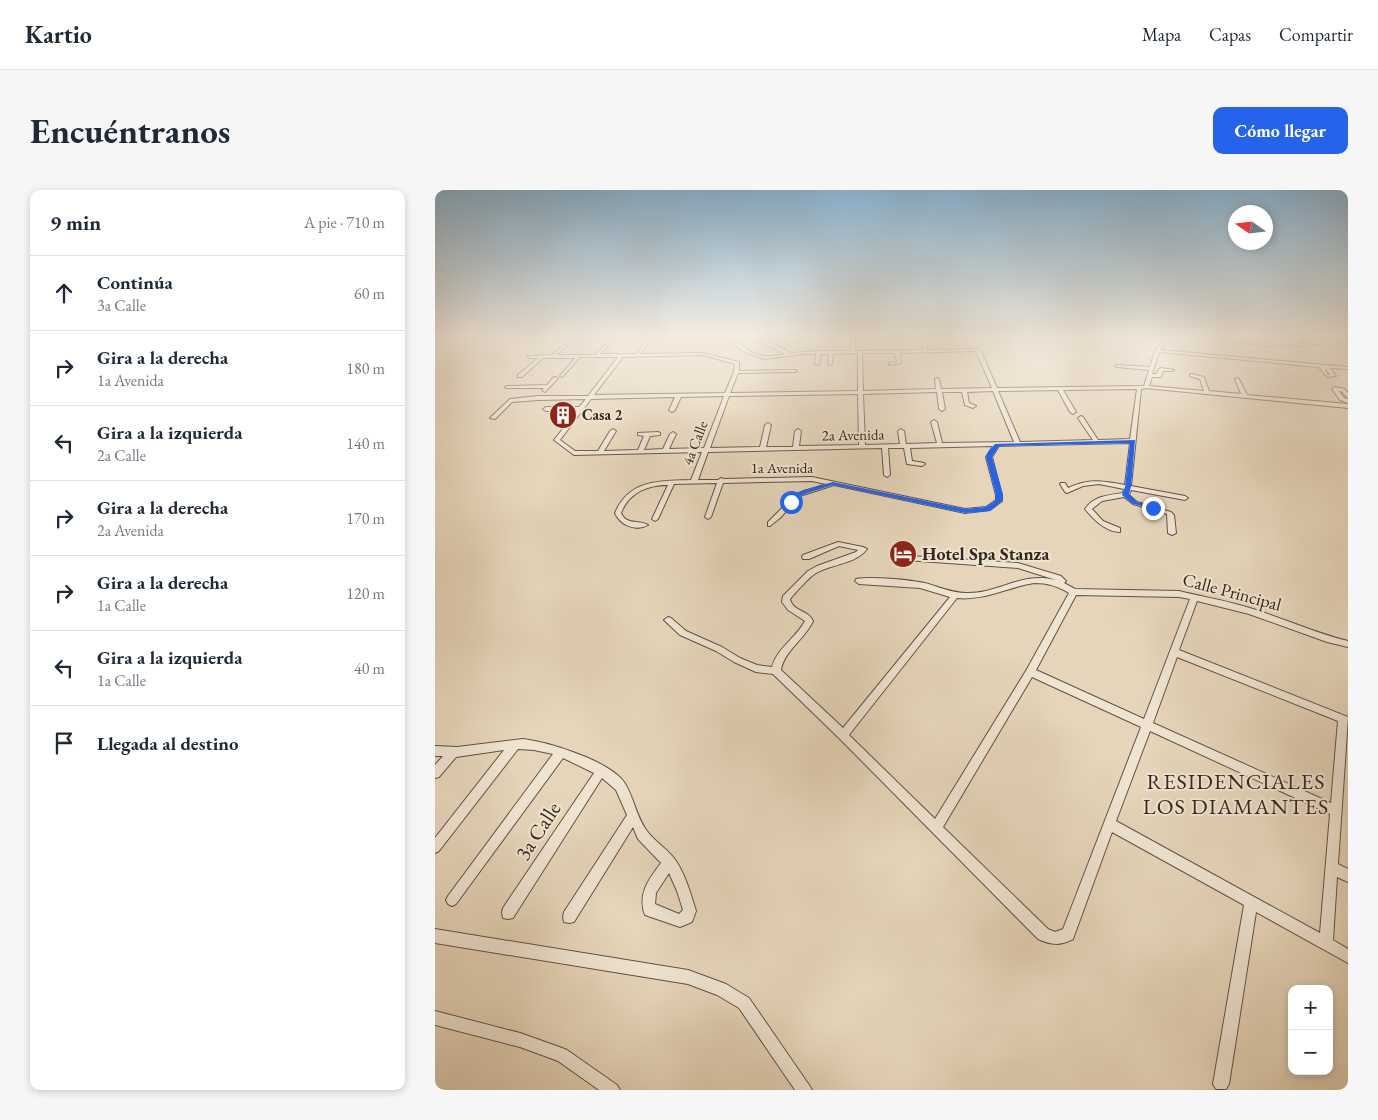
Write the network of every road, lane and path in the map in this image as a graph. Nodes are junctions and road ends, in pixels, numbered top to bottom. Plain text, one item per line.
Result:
1 (606, 377) edge
2 (734, 377) edge
3 (861, 377) edge
4 (991, 377) edge
5 (1149, 377) edge
6 (1199, 377) edge
7 (555, 378) dead end
8 (1237, 378) dead end
9 (931, 379) dead end
10 (937, 379) junction
11 (945, 379) dead end
12 (548, 386) junction
13 (507, 387) dead end
14 (1146, 387) junction
15 (1124, 388) junction
16 (1139, 389) junction
17 (997, 390) junction
18 (1060, 390) junction
19 (939, 391) junction
20 (964, 391) junction
21 (862, 393) junction
22 (1207, 393) junction
23 (726, 395) junction
24 (589, 397) junction
25 (678, 397) junction
26 (1245, 397) junction
27 (538, 398) junction
28 (1348, 403) edge
29 (973, 406) dead end
30 (546, 409) dead end
31 (942, 409) dead end
32 (581, 410) junction
33 (672, 410) dead end
34 (1073, 412) dead end
35 (493, 418) dead end
36 (1081, 418) dead end
37 (934, 422) dead end
38 (768, 425) dead end
39 (613, 431) dead end
40 (798, 431) dead end
41 (901, 431) dead end
42 (640, 434) dead end
43 (648, 434) junction
44 (658, 434) dead end
45 (673, 434) dead end
46 (1133, 441) junction
47 (1096, 442) junction
48 (1018, 444) junction
49 (940, 445) junction
50 (997, 445) junction
51 (885, 446) junction
52 (905, 446) junction
53 (862, 447) junction
54 (796, 449) junction
55 (705, 450) junction
56 (762, 450) junction
57 (665, 451) junction
58 (640, 452) junction
59 (574, 453) joint
60 (600, 453) junction
61 (922, 464) dead end
62 (887, 476) dead end
63 (721, 480) junction
64 (694, 481) junction
65 (671, 482) junction
66 (833, 484) junction
67 (1063, 484) dead end
68 (1127, 491) junction
69 (1185, 498) dead end
70 (708, 517) dead end
71 (655, 519) dead end
72 (770, 524) dead end
73 (644, 525) dead end
74 (1117, 530) dead end
75 (1172, 533) dead end
76 (806, 557) dead end
77 (895, 558) dead end
78 (859, 580) dead end
79 (1059, 585) junction
80 (1074, 592) junction
81 (954, 596) junction
82 (1195, 597) junction
83 (668, 620) dead end
84 (1348, 644) edge
85 (1175, 652) junction
86 (776, 671) junction
87 (1030, 672) junction
88 (1345, 720) edge
89 (1147, 725) junction
90 (843, 735) junction
91 (514, 746) junction
92 (435, 751) edge
93 (453, 751) junction
94 (560, 752) junction
95 (1344, 770) edge
96 (601, 771) junction
97 (435, 773) edge
98 (1336, 811) junction
99 (633, 816) junction
100 (1110, 824) junction
101 (936, 828) junction
102 (435, 847) edge
103 (669, 862) junction
104 (1331, 867) junction
105 (1348, 876) edge
106 (452, 900) dead end
107 (1251, 902) junction
108 (508, 914) dead end
109 (569, 917) dead end
110 (435, 936) edge
111 (1326, 943) junction
112 (1348, 956) edge
113 (435, 1018) edge
114 (1221, 1084) dead end
115 (612, 1090) edge
116 (804, 1090) edge

1 - 24 street
2 - 23 street, 4a Calle
3 - 21 street
4 - 17 street
5 - 14 street
6 - 22 street
7 - 12 street
8 - 26 street
9 - 10 street
10 - 11 street
10 - 19 street
12 - 13 street
12 - 27 street
14 - 15 street
14 - 16 street
14 - 22 street
15 - 16 street
15 - 17 street
15 - 18 street
16 - 28 street
16 - 46 street
17 - 18 street
17 - 20 street
17 - 48 street
18 - 34 street
19 - 20 street
19 - 21 street
19 - 31 street
20 - 29 street
21 - 23 street
21 - 53 street
22 - 26 street
23 - 24 street
23 - 25 street
23 - 55 street, 4a Calle
24 - 25 street
24 - 27 street
24 - 32 street
25 - 33 street
26 - 28 street
27 - 35 street
30 - 32 street
32 - 59 street
36 - 47 street
37 - 49 street
38 - 56 street
39 - 60 street
40 - 54 street
41 - 52 street
42 - 43 street
43 - 44 street
43 - 58 street
45 - 57 street
46 - 47 street, 2a Avenida
46 - 68 street
47 - 48 street, 2a Avenida
48 - 50 street, 2a Avenida
49 - 50 street, 2a Avenida
49 - 52 street, 2a Avenida
50 - 66 street, 1a Avenida
51 - 52 street, 2a Avenida
51 - 53 street, 2a Avenida
51 - 62 street
52 - 61 street
53 - 54 street, 2a Avenida
54 - 56 street, 2a Avenida
55 - 56 street, 2a Avenida
55 - 57 street, 2a Avenida
55 - 64 street, 4a Calle
57 - 58 street, 2a Avenida
58 - 60 street, 2a Avenida
59 - 60 street, 2a Avenida
63 - 64 street, 1a Avenida
63 - 66 street, 1a Avenida
63 - 70 street
64 - 65 street, 1a Avenida
65 - 71 street
65 - 73 street, 1a Avenida
66 - 72 street
67 - 68 street
68 - 69 street
68 - 74 street
68 - 75 street
76 - 86 street
77 - 79 street
78 - 81 street
79 - 80 street
79 - 81 street
80 - 82 street, Calle Principal
80 - 87 street
81 - 90 street
82 - 84 street, Calle Principal
82 - 85 street
83 - 86 street
85 - 88 street
85 - 89 street
86 - 90 street
87 - 89 street
87 - 101 street
88 - 95 street
89 - 98 street
89 - 100 street
90 - 101 street
91 - 93 street
91 - 94 street
91 - 102 street
92 - 93 street
93 - 97 street
94 - 96 street
94 - 106 street
95 - 98 street
96 - 99 street
96 - 108 street, 3a Calle
98 - 104 street
99 - 103 street
99 - 109 street
100 - 101 street
100 - 107 street
103 - 103 street
104 - 105 street
104 - 111 street
107 - 111 street
107 - 114 street
110 - 116 street
111 - 112 street
113 - 115 street

